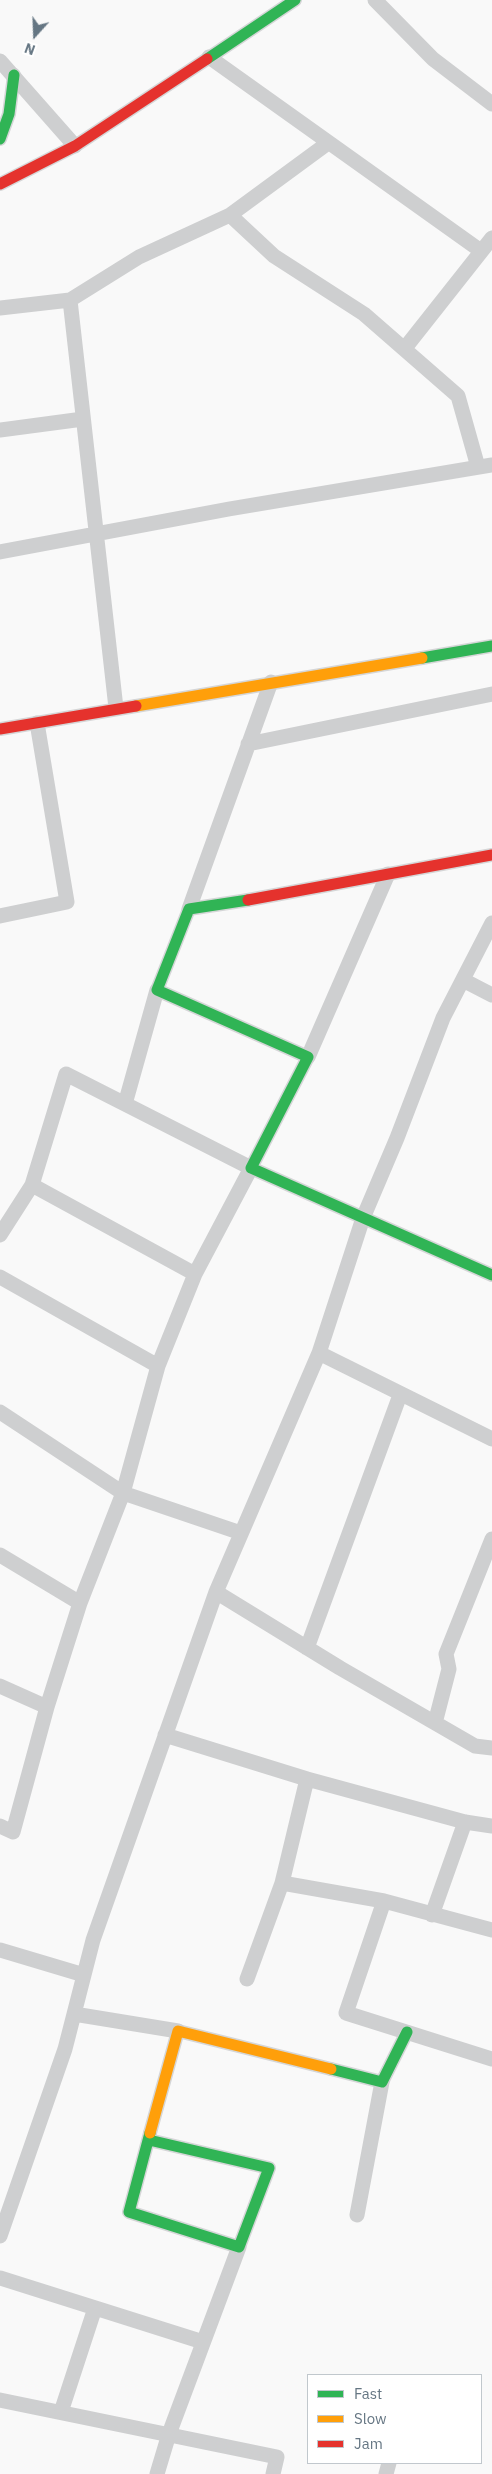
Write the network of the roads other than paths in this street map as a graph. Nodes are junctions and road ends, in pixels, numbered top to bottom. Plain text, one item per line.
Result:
1 (295, 0) edge
2 (375, 0) edge
3 (209, 57) junction
4 (0, 61) edge
5 (14, 75) junction
6 (492, 104) edge
7 (0, 140) edge
8 (328, 143) junction
9 (75, 146) junction
10 (0, 184) edge
11 (230, 215) junction
12 (492, 238) edge
13 (481, 251) junction
14 (70, 300) junction
15 (0, 308) edge
16 (405, 348) junction
17 (83, 420) junction
18 (0, 430) edge
19 (485, 466) edge
20 (96, 535) junction
21 (0, 552) edge
22 (492, 646) edge
23 (271, 682) junction
24 (492, 694) edge
25 (116, 708) junction
26 (37, 722) junction
27 (0, 730) edge
28 (248, 744) junction
29 (492, 855) edge
30 (388, 874) junction
31 (189, 909) junction
32 (0, 916) edge
33 (492, 923) edge
34 (463, 980) junction
35 (157, 990) junction
36 (492, 995) edge
37 (308, 1057) junction
38 (125, 1104) junction
39 (251, 1168) junction
40 (32, 1185) junction
41 (363, 1218) junction
42 (0, 1235) edge
43 (195, 1274) junction
44 (492, 1275) edge
45 (0, 1277) edge
46 (319, 1353) junction
47 (158, 1366) junction
48 (400, 1395) junction
49 (0, 1412) edge
50 (492, 1439) edge
51 (124, 1493) junction
52 (241, 1533) junction
53 (492, 1539) edge
54 (0, 1555) edge
55 (216, 1592) junction
56 (80, 1603) junction
57 (307, 1648) junction
58 (0, 1686) edge
59 (47, 1708) junction
60 (435, 1723) junction
61 (166, 1735) junction
62 (492, 1748) edge
63 (307, 1780) junction
64 (464, 1822) junction
65 (0, 1826) edge
66 (492, 1826) edge
67 (282, 1883) junction
68 (384, 1901) junction
69 (432, 1915) junction
70 (492, 1930) edge
71 (0, 1950) edge
72 (84, 1975) junction
73 (247, 1979) dead end
74 (74, 2014) junction
75 (178, 2032) junction
76 (407, 2032) junction
77 (492, 2059) edge
78 (382, 2082) junction
79 (149, 2140) junction
80 (357, 2215) dead end
81 (0, 2236) edge
82 (239, 2247) junction
83 (0, 2278) edge
84 (95, 2308) junction
85 (203, 2342) junction
86 (0, 2400) edge
87 (61, 2412) junction
88 (169, 2434) junction
89 (157, 2474) edge
90 (273, 2474) edge

1 - 3 street
2 - 6 street
3 - 8 street
3 - 9 street
4 - 5 street
5 - 7 street
5 - 9 street
8 - 11 street
8 - 13 street
9 - 10 street
11 - 14 street
11 - 16 street
12 - 13 street
13 - 16 street
14 - 15 street
14 - 17 street
16 - 19 street
17 - 18 street
17 - 20 street
19 - 20 street
20 - 21 street
20 - 25 street
22 - 23 street
23 - 25 street
23 - 28 street
24 - 28 street
25 - 26 street
26 - 27 street
26 - 32 street
28 - 31 street
29 - 30 street
30 - 31 street
30 - 37 street
31 - 35 street
33 - 34 street
34 - 36 street
34 - 41 street
35 - 37 street
35 - 38 street
37 - 39 street
38 - 39 street
38 - 40 street
39 - 41 street
39 - 43 street
40 - 42 street
40 - 43 street
41 - 44 street
41 - 46 street
43 - 47 street
45 - 47 street
46 - 48 street
46 - 52 street
47 - 51 street
48 - 50 street
48 - 57 street
49 - 51 street
51 - 52 street
51 - 56 street
52 - 55 street
53 - 60 street
54 - 56 street
55 - 57 street
55 - 61 street
56 - 59 street
57 - 60 street
58 - 59 street
59 - 65 street
60 - 62 street
61 - 63 street
61 - 72 street
63 - 64 street
63 - 67 street
64 - 66 street
64 - 69 street
67 - 68 street
67 - 73 street
68 - 69 street
68 - 76 street
69 - 70 street
71 - 72 street
72 - 74 street
74 - 75 street
74 - 81 street
75 - 78 street
75 - 79 street
76 - 77 street
76 - 78 street
78 - 80 street
79 - 82 street
79 - 82 street
82 - 85 street
83 - 84 street
84 - 85 street
84 - 87 street
85 - 88 street
86 - 87 street
87 - 88 street
88 - 89 street
88 - 90 street

